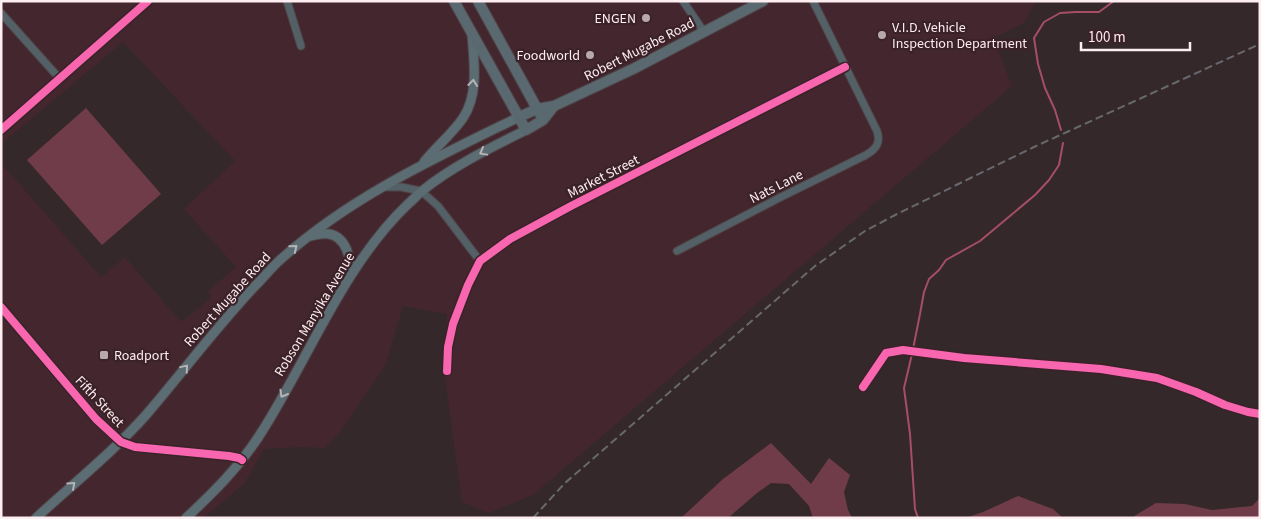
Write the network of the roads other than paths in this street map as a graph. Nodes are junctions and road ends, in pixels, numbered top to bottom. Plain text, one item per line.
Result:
1 (148, 1) edge
2 (287, 1) edge
3 (454, 1) edge
4 (478, 1) edge
5 (683, 1) edge
6 (763, 1) edge
7 (813, 1) edge
8 (1, 13) edge
9 (704, 32) junction
10 (472, 33) junction
11 (301, 46) dead end
12 (844, 67) junction
13 (60, 79) junction
14 (554, 106) junction
15 (536, 108) junction
16 (519, 117) junction
17 (543, 120) junction
18 (1, 130) edge
19 (526, 130) junction
20 (420, 166) junction
21 (384, 187) junction
22 (421, 191) junction
23 (309, 236) junction
24 (677, 251) dead end
25 (480, 261) junction
26 (352, 273) junction
27 (1, 306) edge
28 (447, 371) dead end
29 (863, 387) dead end
30 (1260, 414) edge
31 (121, 442) junction
32 (242, 460) junction
33 (36, 518) edge
34 (186, 518) edge

1 - 13 street
2 - 11 street
3 - 10 main road
4 - 15 main road
5 - 9 street
6 - 9 main road, Robert Mugabe Road
7 - 12 street
8 - 13 street
9 - 14 main road, Robert Mugabe Road
10 - 16 main road
20 -> 10 main road
12 - 24 street, Nats Lane
12 - 25 street, Market Street
13 - 18 street
14 - 15 main road, Robert Mugabe Road
14 - 17 main road, Robert Mugabe Road
15 - 16 main road, Robert Mugabe Road
15 - 17 main road
16 - 19 main road
16 - 20 main road, Robert Mugabe Road
17 - 19 main road, Robson Manyika Avenue
19 -> 22 main road, Robson Manyika Avenue
20 - 21 main road, Robert Mugabe Road
21 - 22 street
21 - 23 main road, Robert Mugabe Road
22 - 25 street
22 - 26 main road, Robson Manyika Avenue
23 - 26 main road
31 -> 23 main road, Robert Mugabe Road
25 - 28 street, Market Street
26 -> 32 main road, Robson Manyika Avenue
27 - 31 street, Fifth Street
29 - 30 street
31 - 32 street, Fifth Street
33 -> 31 main road, Robert Mugabe Road
32 - 34 main road, Robson Manyika Avenue

